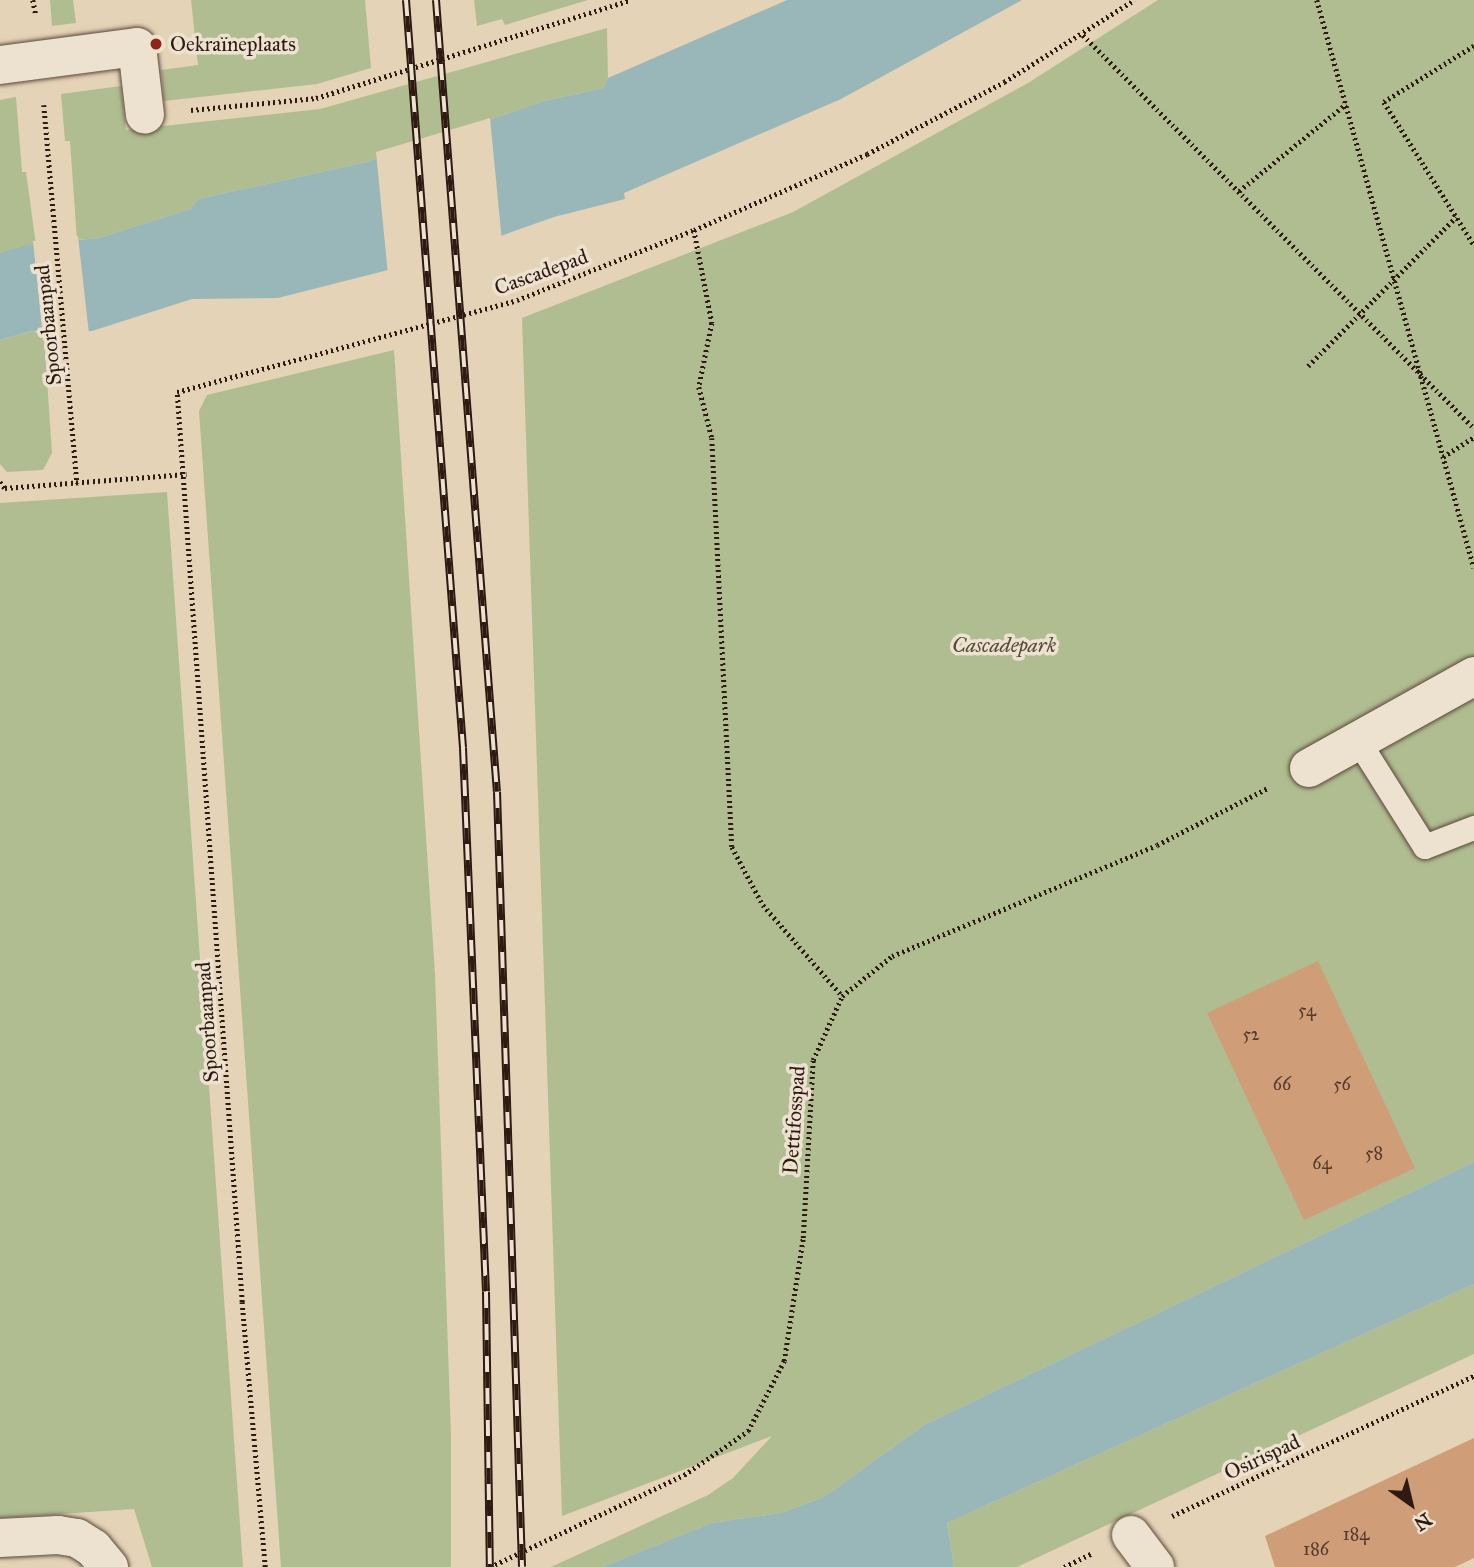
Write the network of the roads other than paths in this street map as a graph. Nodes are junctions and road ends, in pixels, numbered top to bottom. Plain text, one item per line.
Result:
1 (0, 65) edge
2 (145, 115) road end
3 (1474, 676) edge
4 (1359, 742) junction
5 (1309, 768) road end
6 (1474, 828) edge
7 (1131, 1535) road end
8 (0, 1538) edge
9 (108, 1567) edge
10 (1155, 1567) edge

1 - 2 street
3 - 4 street
4 - 5 street
4 - 6 lane
7 - 10 street
8 - 9 street

